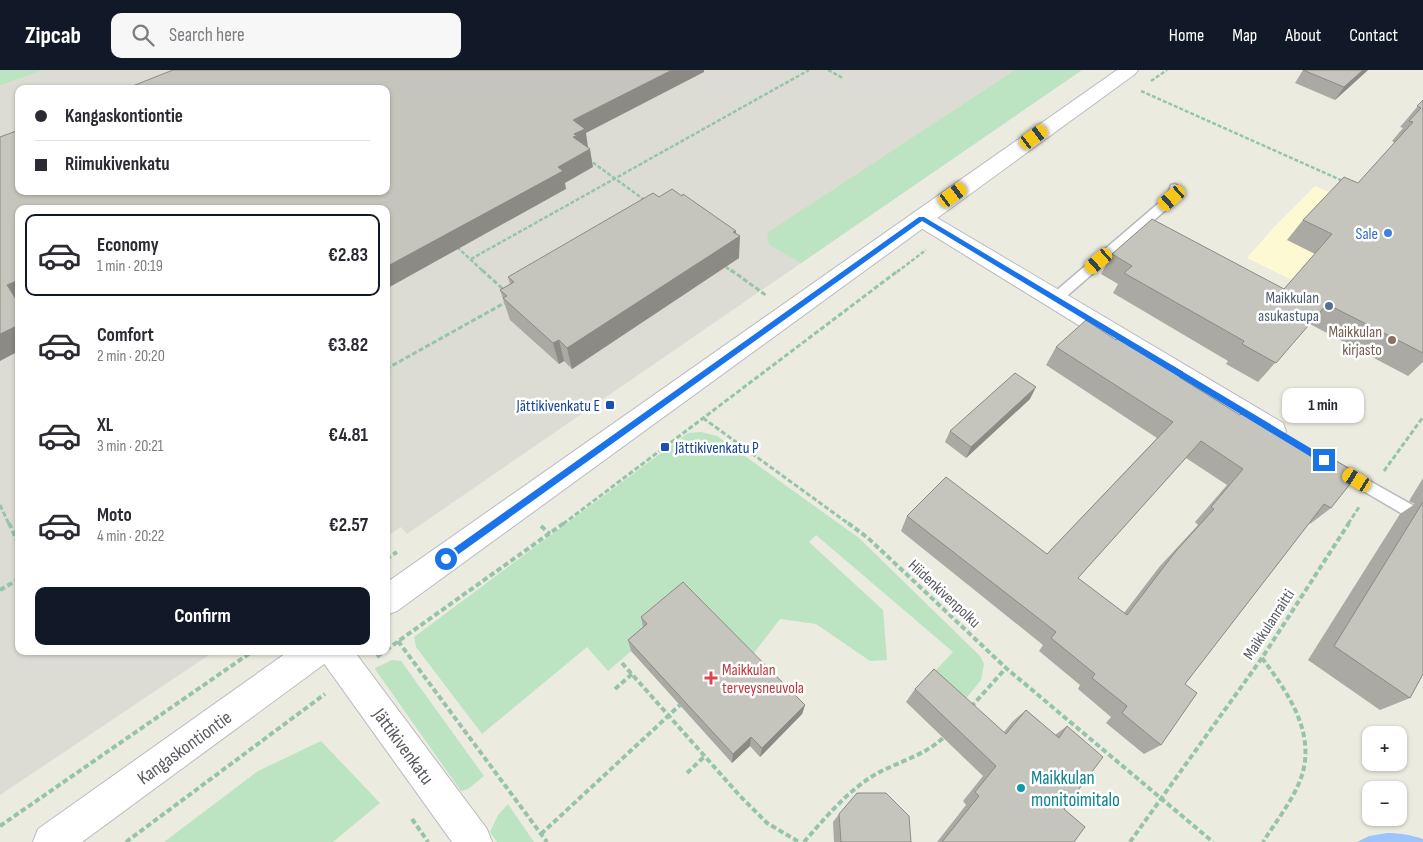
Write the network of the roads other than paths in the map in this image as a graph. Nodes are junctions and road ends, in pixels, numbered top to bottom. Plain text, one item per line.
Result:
1 (1134, 80) edge
2 (1175, 188) dead end
3 (921, 218) junction
4 (1055, 299) junction
5 (1294, 443) edge
6 (1320, 458) edge
7 (1423, 519) edge
8 (390, 598) edge
9 (310, 655) edge
10 (343, 663) edge
11 (51, 842) edge
12 (474, 842) edge

1 - 3 street
2 - 4 lane
3 - 4 street
3 - 8 street
4 - 5 street
6 - 7 lane
9 - 11 street, Kangaskontiontie
10 - 12 street, Jättikivenkatu

